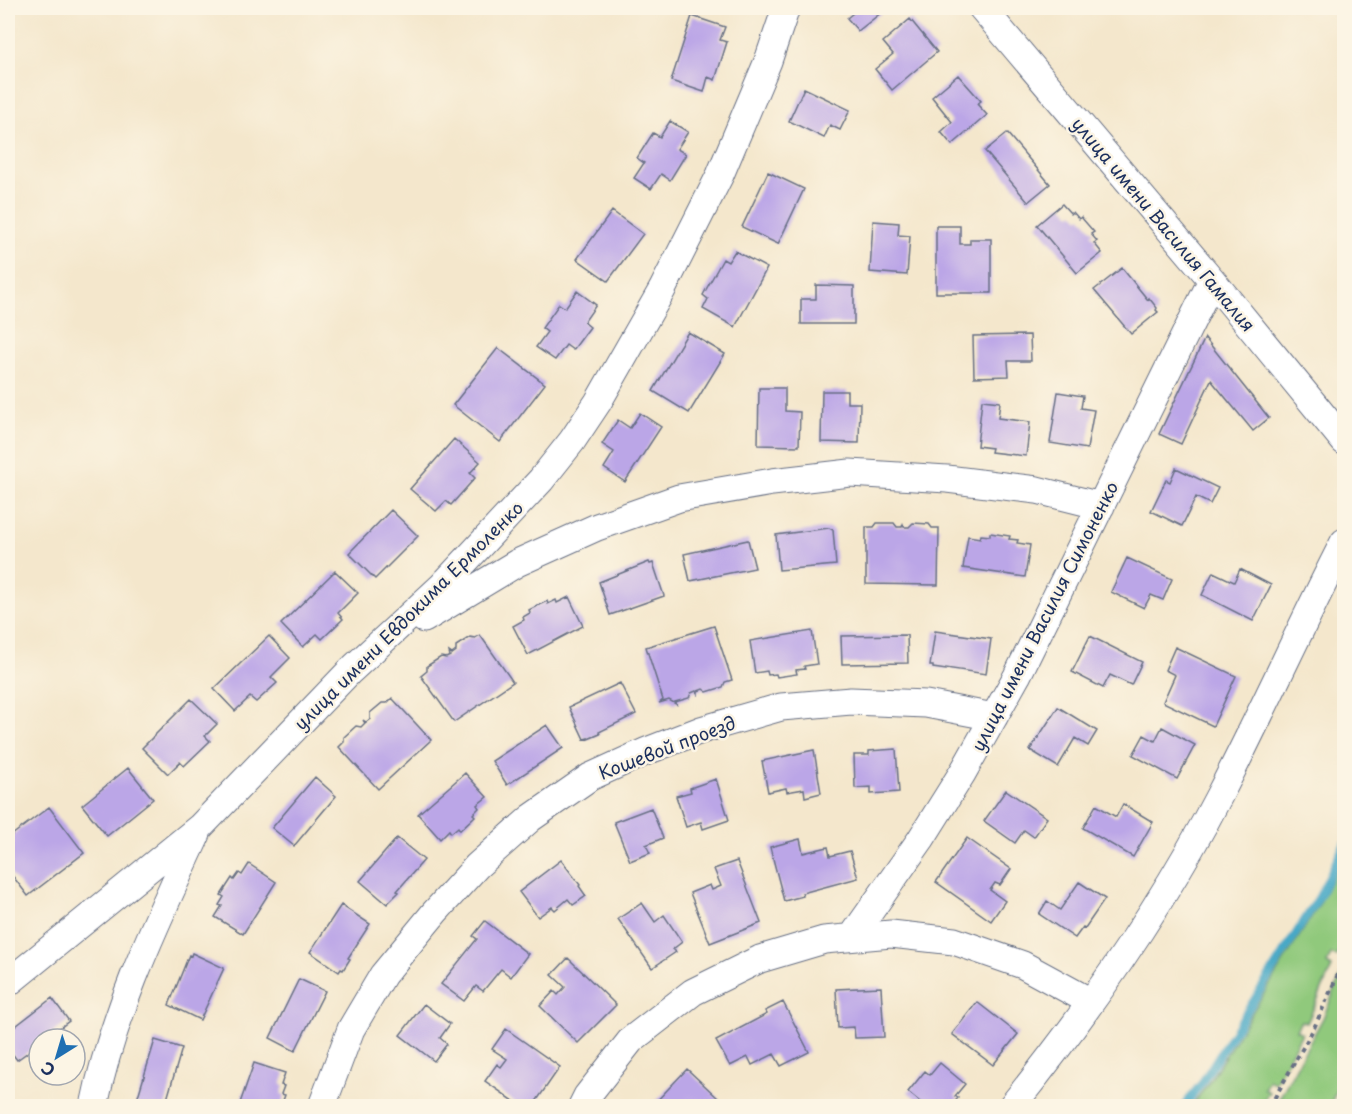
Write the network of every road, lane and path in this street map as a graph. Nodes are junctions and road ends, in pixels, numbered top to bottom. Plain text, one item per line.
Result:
1 (786, 8) edge
2 (982, 8) edge
3 (1212, 280) junction
4 (1344, 441) edge
5 (1101, 506) junction
6 (1344, 542) edge
7 (350, 671) junction
8 (994, 717) junction
9 (200, 827) junction
10 (852, 937) junction
11 (1344, 961) edge
12 (8, 983) edge
13 (1091, 1002) junction
14 (1344, 1100) edge
15 (94, 1107) edge
16 (322, 1107) edge
17 (582, 1107) edge
18 (1012, 1107) edge
19 (1270, 1107) edge
20 (1341, 1107) edge

1 - 7 street, улица имени Евдокима Ермоленко
2 - 3 street, улица имени Василия Гамалия
3 - 4 street, улица имени Василия Гамалия
3 - 5 street, улица имени Василия Симоненко
5 - 7 street
5 - 8 street, улица имени Василия Симоненко
6 - 13 street
7 - 9 street, улица имени Евдокима Ермоленко
8 - 10 street, улица имени Василия Симоненко
8 - 16 street, Кошевой проезд
9 - 12 street, улица имени Евдокима Ермоленко
9 - 15 street
10 - 13 street
10 - 17 street
11 - 19 path
13 - 18 street
14 - 20 path

